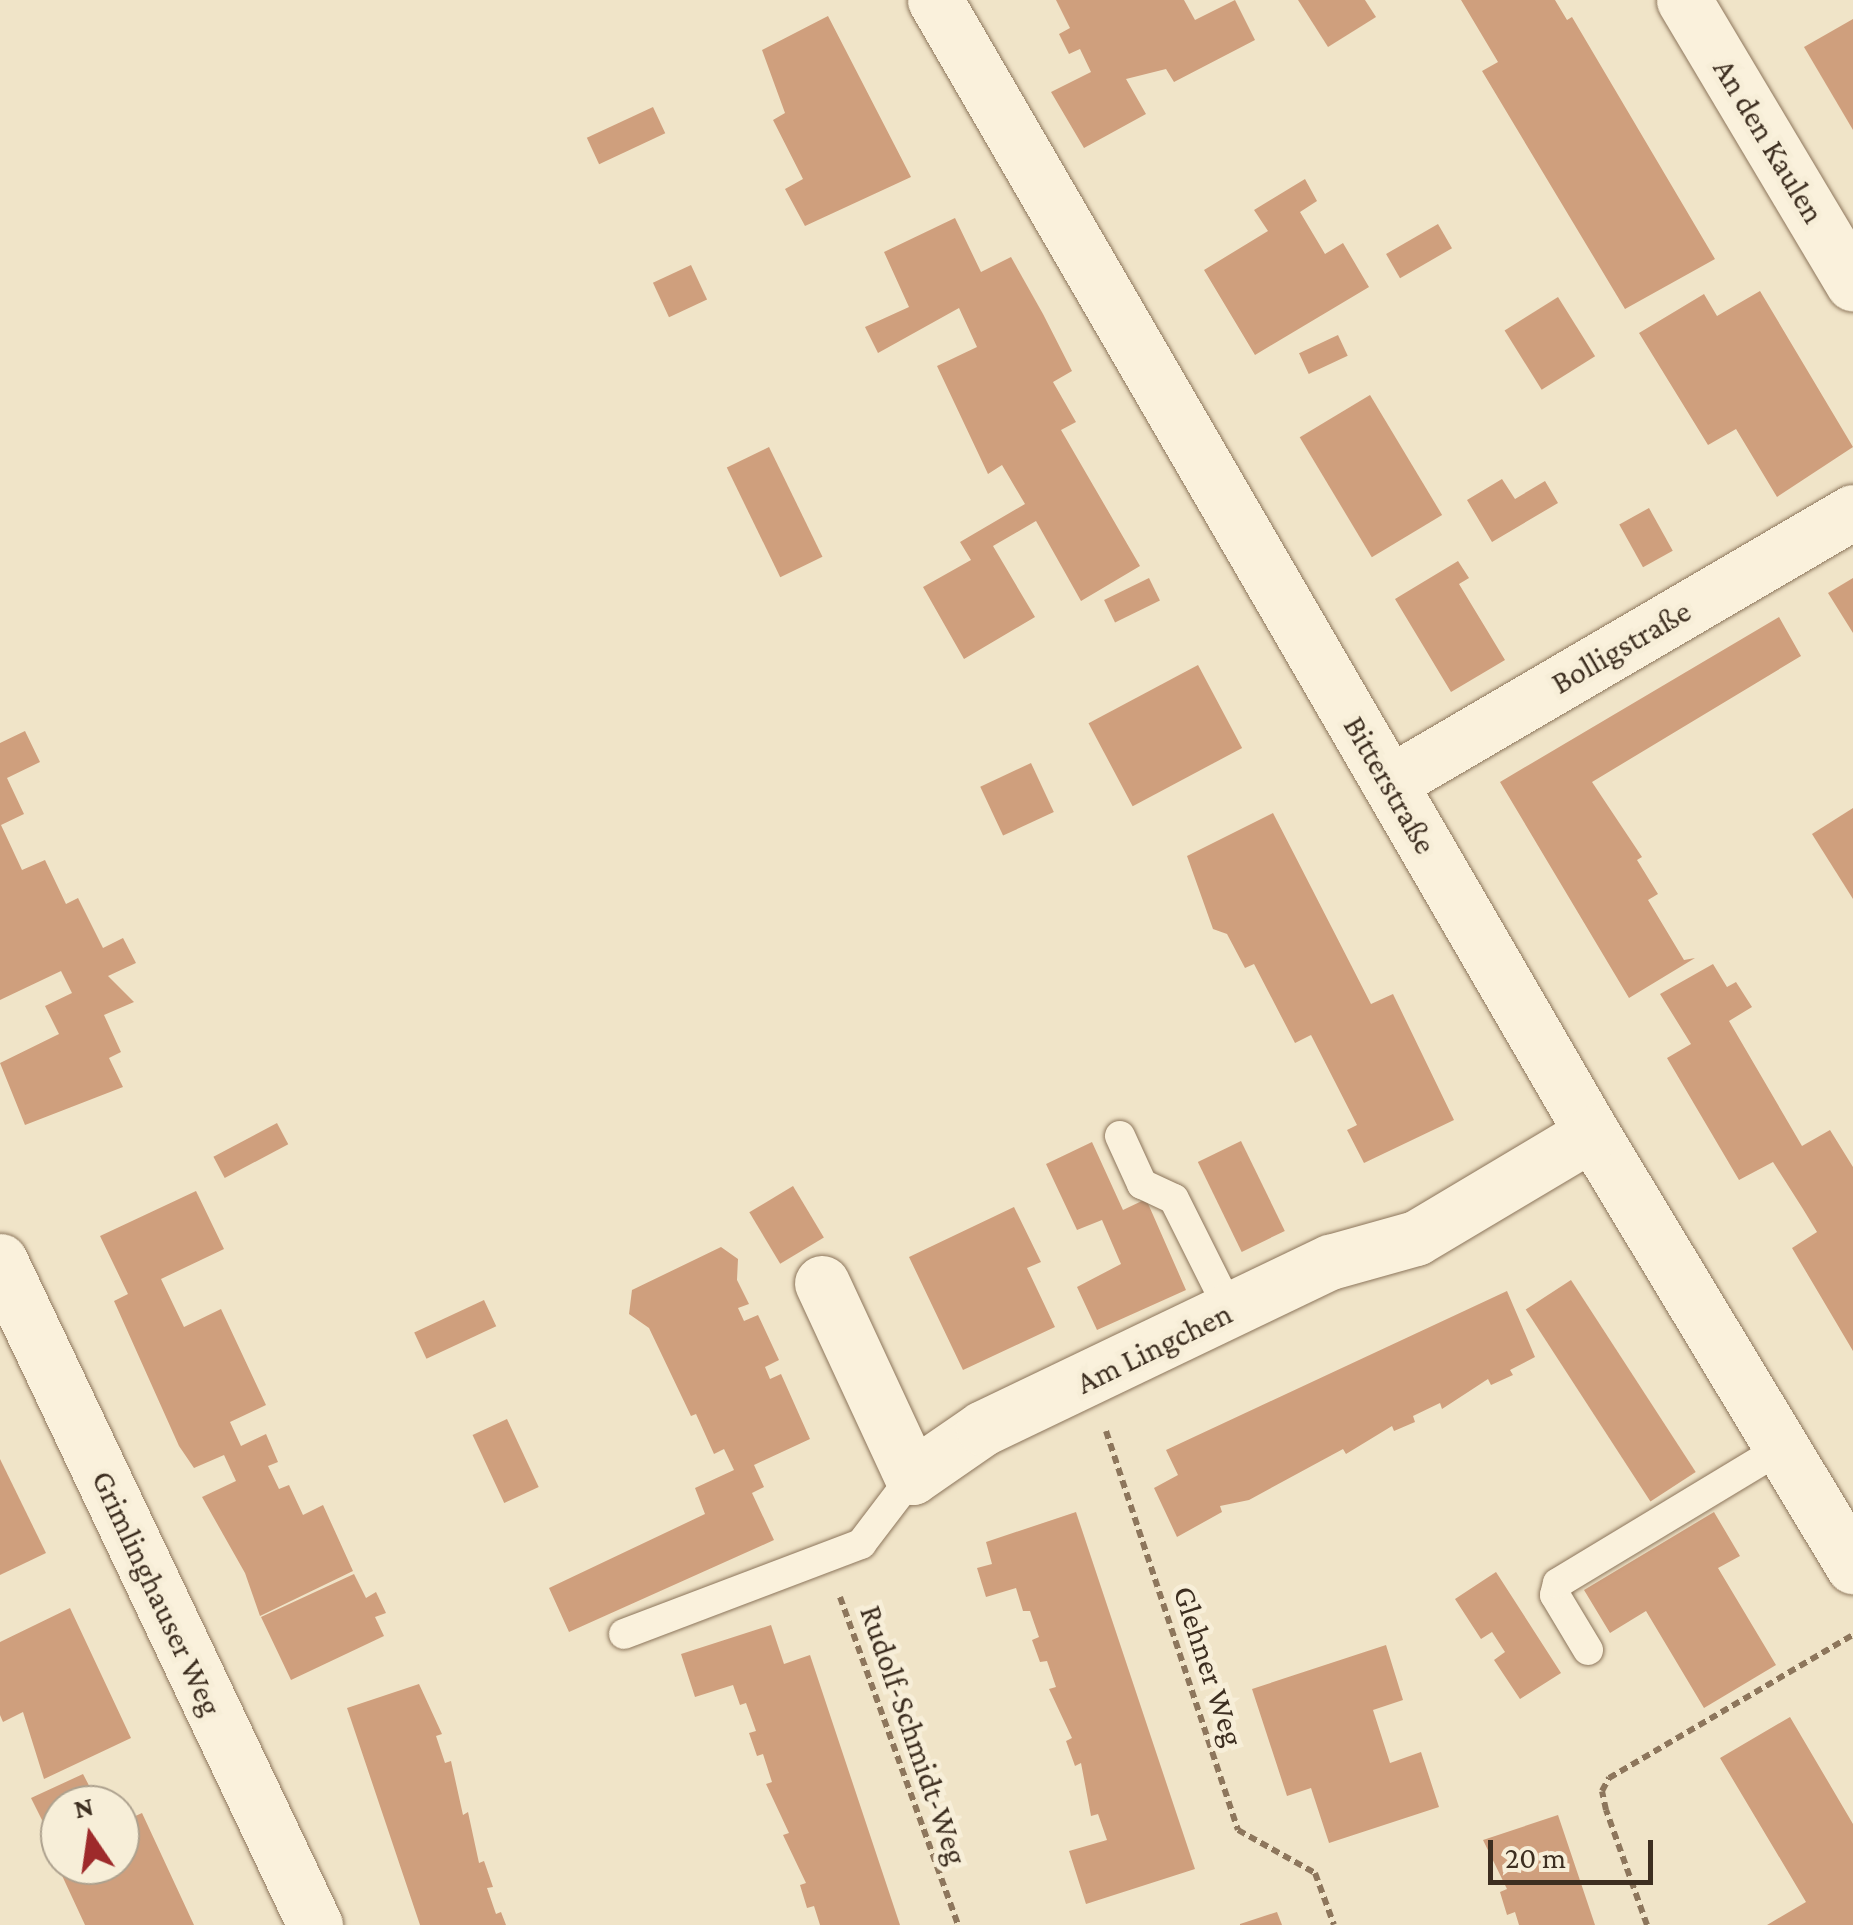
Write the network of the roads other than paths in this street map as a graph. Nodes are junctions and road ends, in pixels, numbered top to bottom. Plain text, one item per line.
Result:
1 (935, 0) edge
2 (1684, 0) edge
3 (1853, 283) edge
4 (1853, 512) edge
5 (1389, 783) junction
6 (1592, 1133) junction
7 (1120, 1136) dead end
8 (0, 1261) edge
9 (822, 1282) dead end
10 (1230, 1311) junction
11 (1782, 1448) junction
12 (912, 1477) junction
13 (1853, 1566) edge
14 (624, 1634) dead end
15 (1588, 1650) dead end
16 (315, 1925) edge

1 - 5 street, Bitterstraße
2 - 3 street, An den Kaulen
4 - 5 street, Bolligstraße
5 - 6 street, Bitterstraße
6 - 10 street, Am Lingchen
6 - 11 street, Bitterstraße
7 - 10 lane
8 - 16 street, Grimlinghauser Weg
9 - 12 street
10 - 12 street, Am Lingchen
11 - 13 street, Bitterstraße
11 - 15 lane
12 - 14 lane

